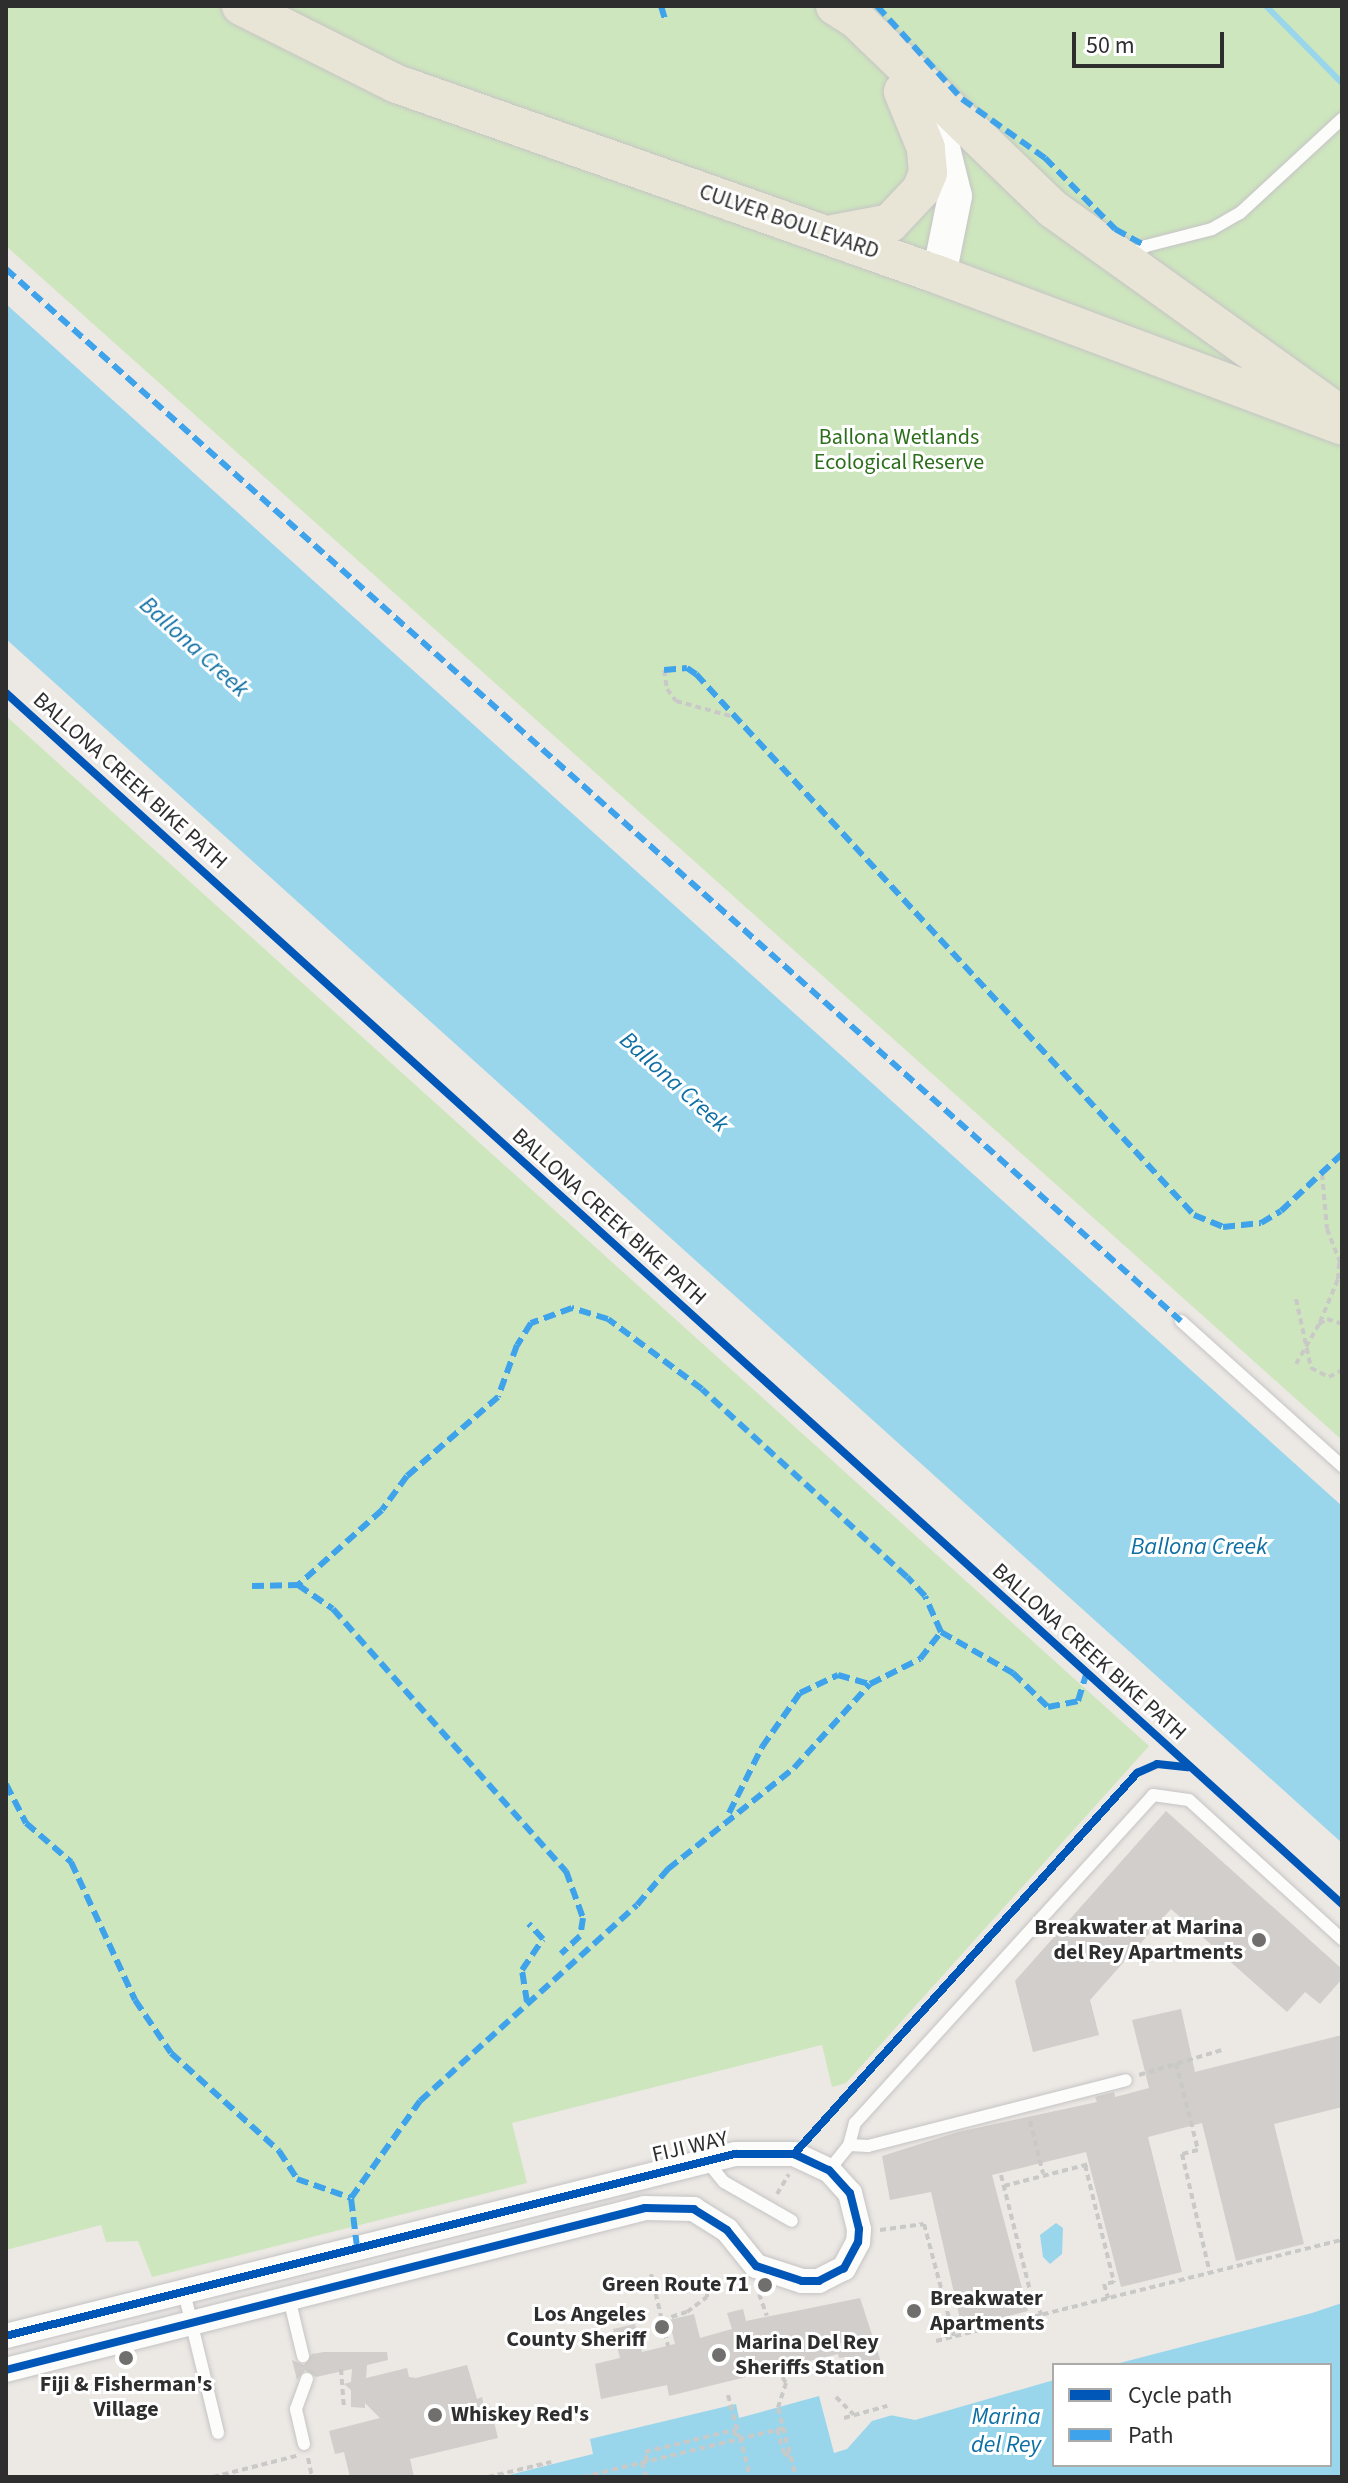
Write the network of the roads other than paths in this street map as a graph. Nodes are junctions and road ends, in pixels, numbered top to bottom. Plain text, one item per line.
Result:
1 (241, 6) edge
2 (826, 6) edge
3 (835, 6) edge
4 (903, 92) junction
5 (1342, 119) edge
6 (826, 235) junction
7 (1123, 261) junction
8 (939, 275) junction
9 (1342, 416) edge
10 (1342, 426) edge
11 (1181, 1321) dead end
12 (1342, 1466) edge
13 (1342, 1939) edge
14 (1126, 2080) road end
15 (849, 2145) junction
16 (706, 2160) junction
17 (829, 2170) junction
18 (792, 2221) dead end
19 (357, 2247) junction
20 (364, 2279) junction
21 (184, 2292) junction
22 (289, 2298) junction
23 (192, 2323) junction
24 (6, 2336) edge
25 (303, 2356) dead end
26 (6, 2370) edge
27 (307, 2379) dead end
28 (218, 2433) dead end
29 (305, 2449) road end

1 - 6 main road, CULVER BOULEVARD
2 - 4 main road
3 - 7 main road
4 - 6 main road
4 - 8 main road
5 - 7 lane
6 - 8 main road, CULVER BOULEVARD
7 - 9 main road
8 - 10 main road, CULVER BOULEVARD
11 - 12 lane
13 - 15 lane
14 - 15 lane
15 - 17 lane
16 - 17 street, FIJI WAY
16 - 18 lane
16 - 19 street, FIJI WAY
17 - 20 street, FIJI WAY
19 - 20 street
19 - 21 street, FIJI WAY
20 - 22 street
21 - 23 lane
21 - 24 street, FIJI WAY
22 - 23 street
22 - 25 lane
23 - 26 street
23 - 28 lane
27 - 29 lane

